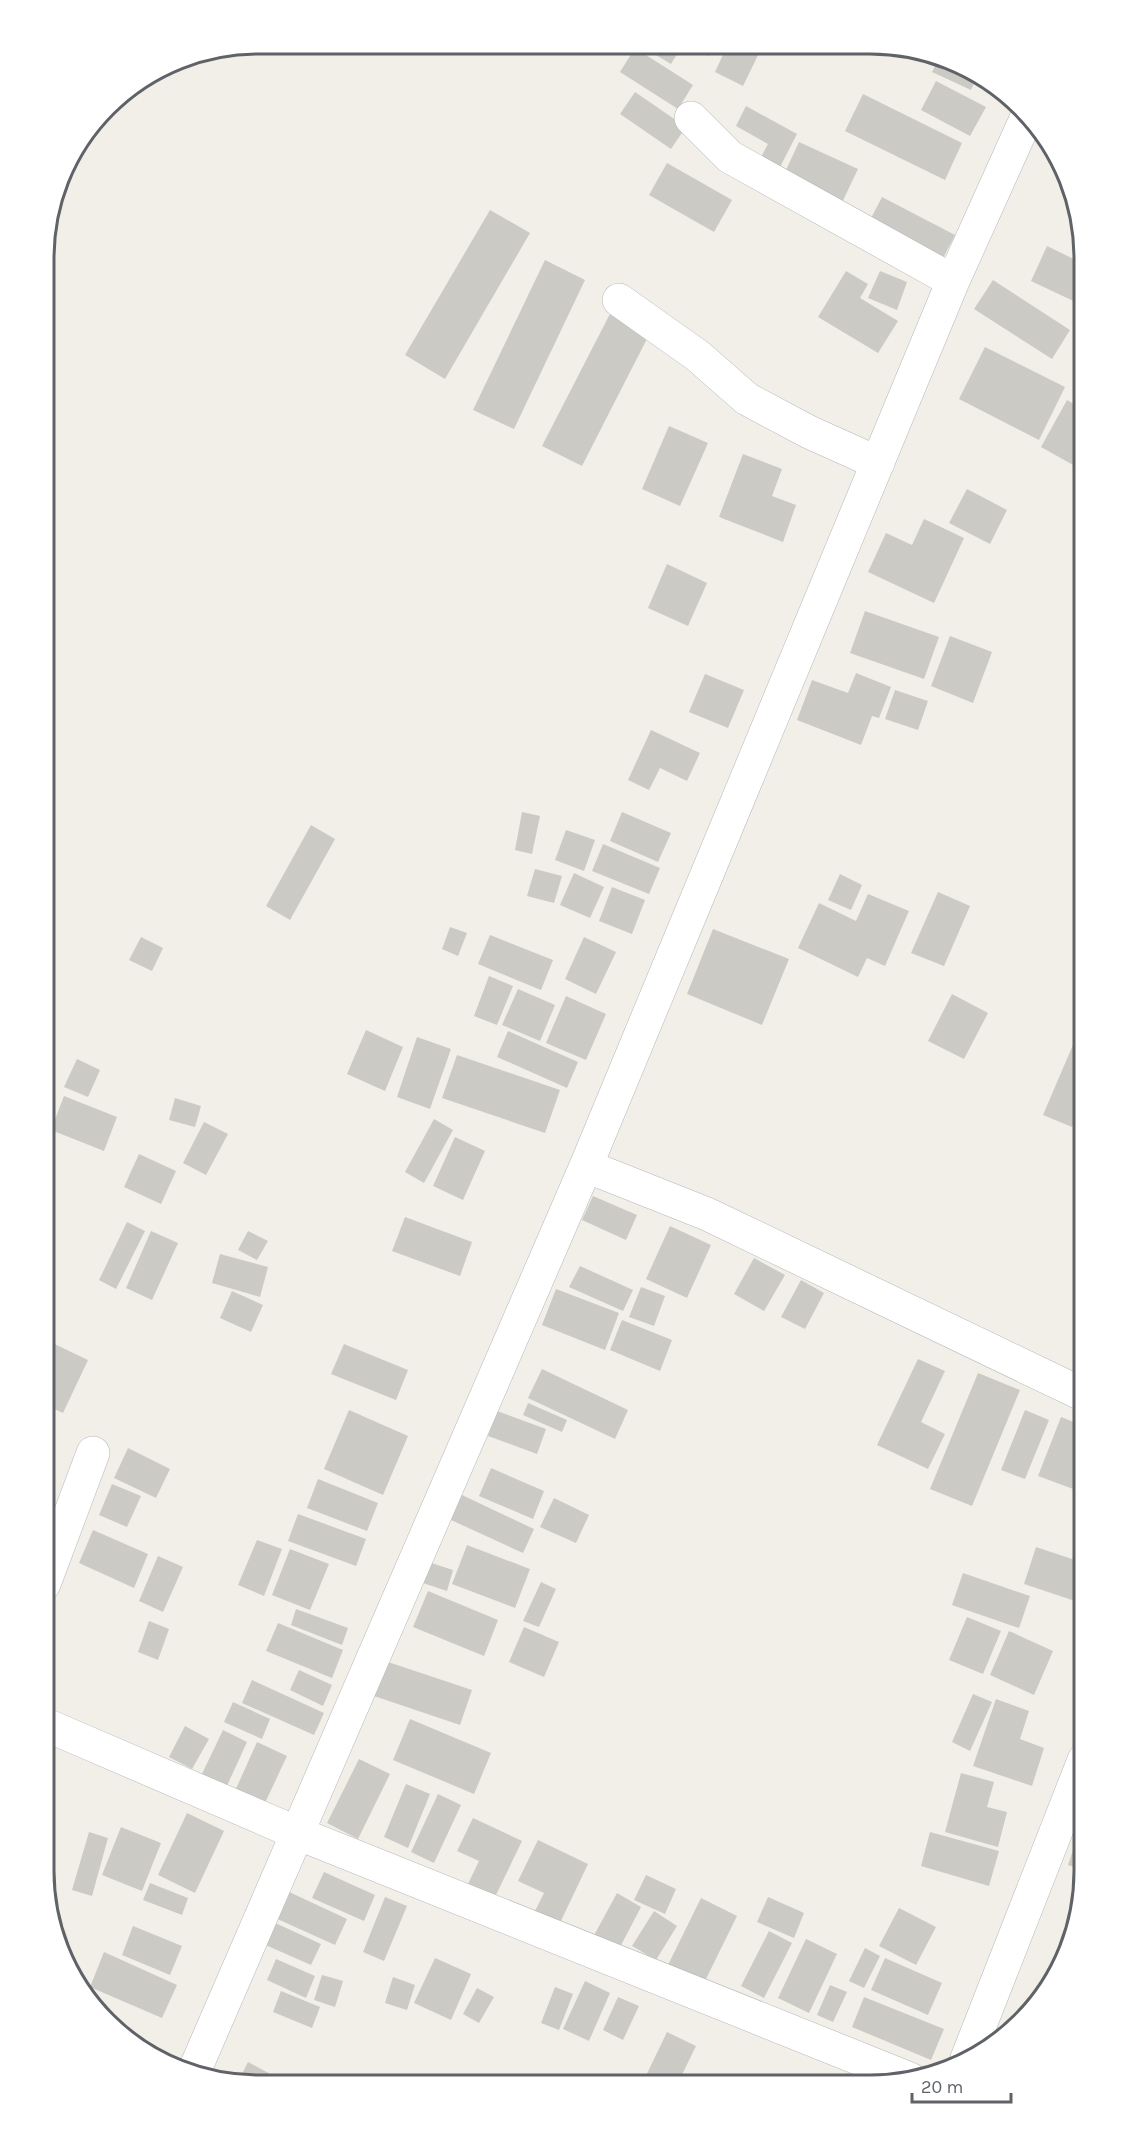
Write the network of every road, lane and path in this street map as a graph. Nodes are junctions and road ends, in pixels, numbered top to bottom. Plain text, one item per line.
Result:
1 (691, 118) dead end
2 (1024, 124) edge
3 (953, 282) junction
4 (619, 300) dead end
5 (878, 463) junction
6 (586, 1166) junction
7 (1074, 1390) edge
8 (93, 1453) dead end
9 (54, 1557) edge
10 (54, 1728) edge
11 (1074, 1786) edge
12 (297, 1833) junction
13 (971, 2048) edge
14 (197, 2065) edge
15 (895, 2073) edge

1 - 3 street
2 - 3 street
3 - 5 street
4 - 5 street
5 - 6 street
6 - 7 street
6 - 12 street
8 - 9 street
10 - 12 street
11 - 13 street
12 - 14 street
12 - 15 street

